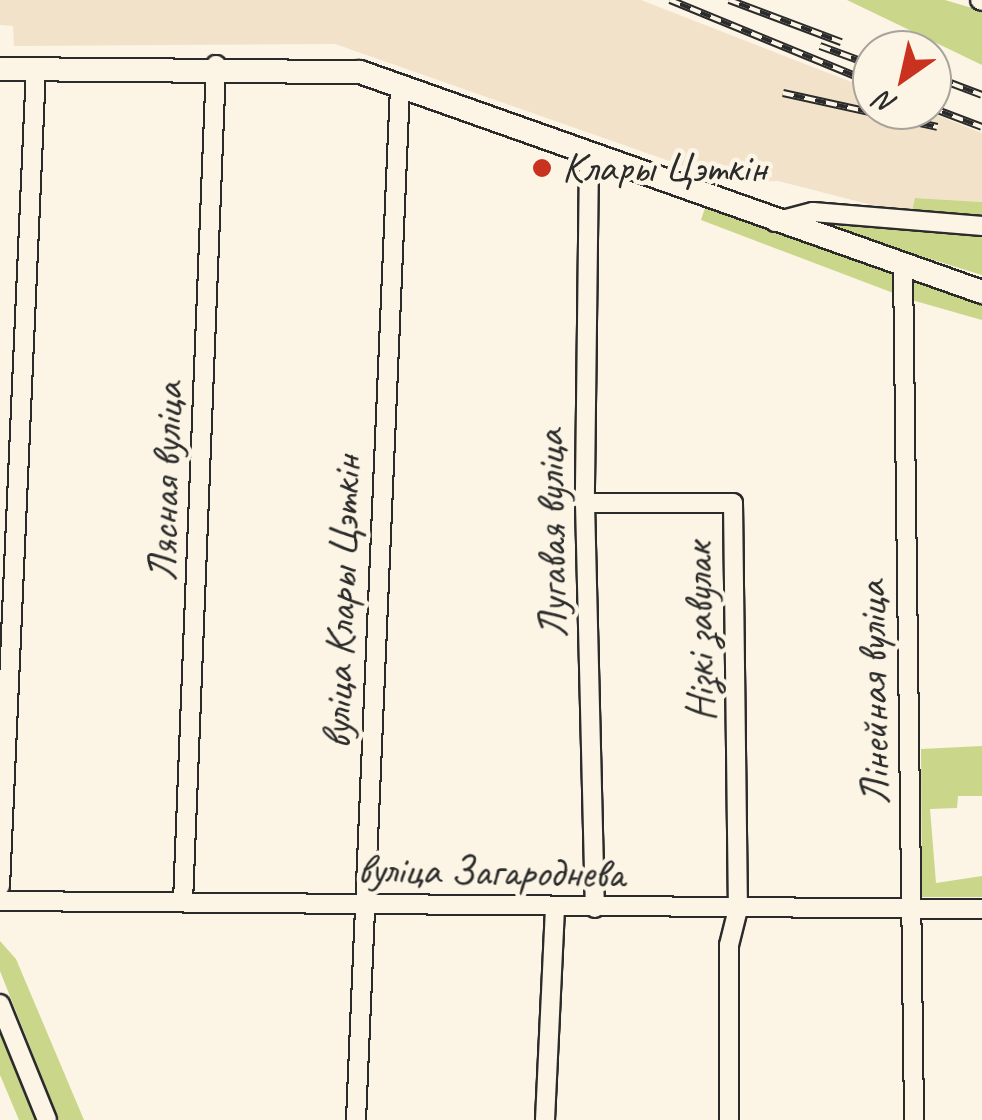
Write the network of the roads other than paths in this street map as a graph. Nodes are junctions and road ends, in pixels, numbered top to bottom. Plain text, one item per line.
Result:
1 (216, 64) junction
2 (36, 67) junction
3 (0, 68) edge
4 (400, 88) junction
5 (589, 159) junction
6 (776, 222) junction
7 (982, 226) edge
8 (903, 266) junction
9 (982, 292) edge
10 (585, 502) junction
11 (0, 886) edge
12 (0, 901) edge
13 (183, 902) junction
14 (366, 905) junction
15 (554, 908) junction
16 (595, 908) junction
17 (912, 909) junction
18 (982, 909) edge
19 (738, 910) junction
20 (0, 1004) edge
21 (47, 1120) edge
22 (356, 1120) edge
23 (544, 1120) edge
24 (729, 1120) edge
25 (914, 1120) edge

1 - 2 main road
1 - 4 main road
1 - 13 street, Лясная вуліца
2 - 3 main road
2 - 11 street
4 - 5 main road
4 - 14 street, вуліца Клары Цэткін
5 - 6 main road
5 - 10 street, Лугавая вуліца
6 - 7 street
6 - 8 main road
8 - 9 main road
8 - 17 street, Лінейная вуліца
10 - 16 street, Лугавая вуліца
10 - 19 street, Нізкі завулак
12 - 13 street, вуліца Загароднева
13 - 14 street, вуліца Загароднева
14 - 15 street, вуліца Загароднева
14 - 22 street, вуліца Клары Цэткін
15 - 16 street, вуліца Загароднева
15 - 23 street
16 - 19 street, вуліца Загароднева
17 - 18 street, вуліца Загароднева
17 - 19 street, вуліца Загароднева
17 - 25 street, Лінейная вуліца
19 - 24 street
20 - 21 street

